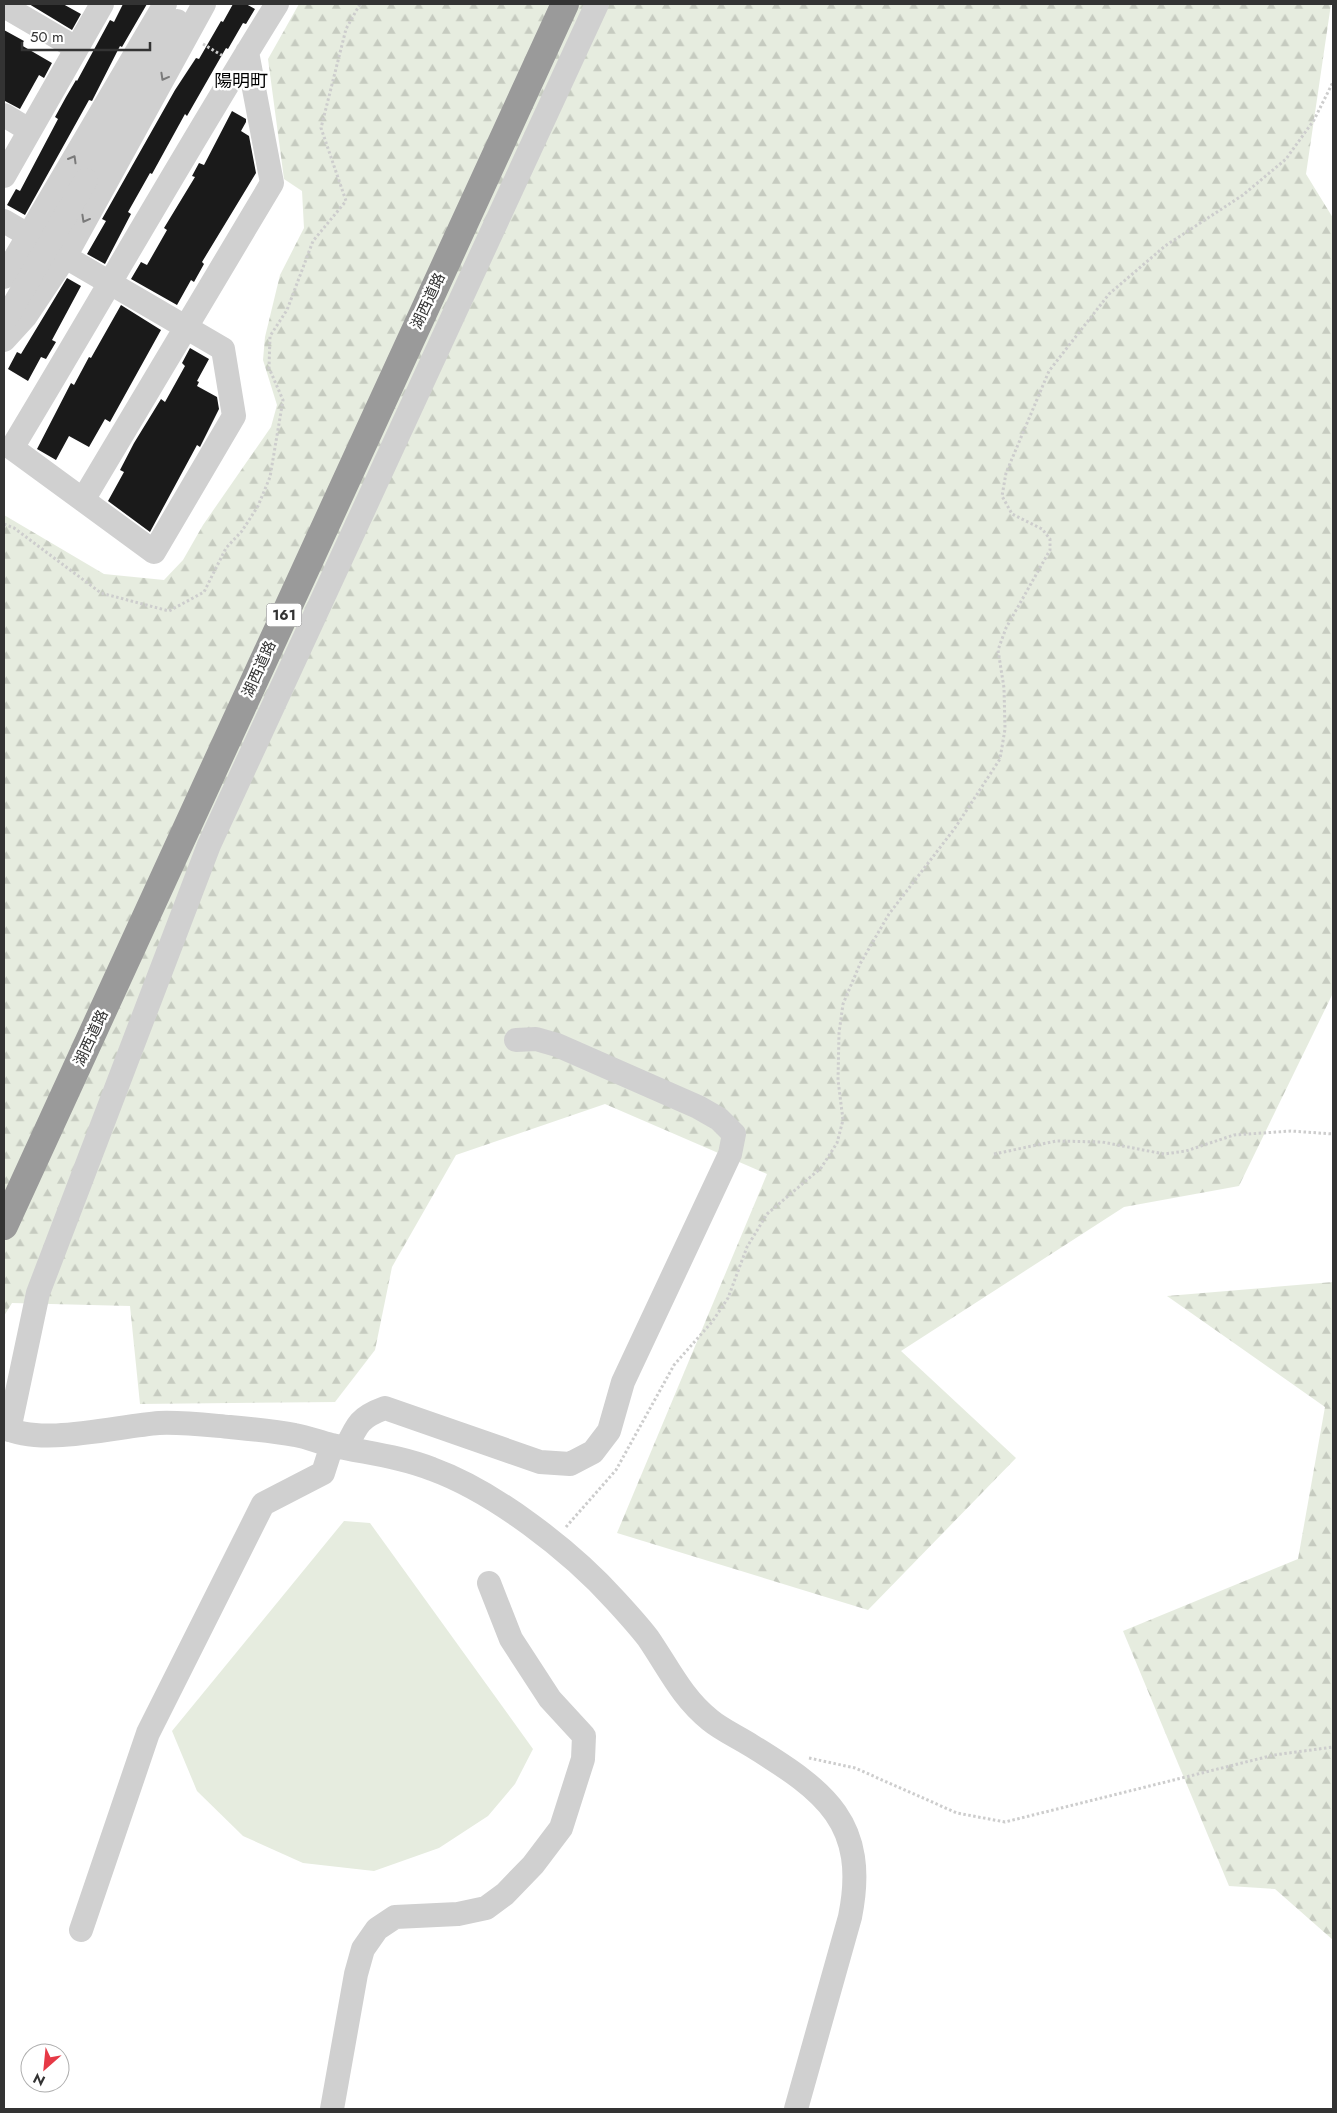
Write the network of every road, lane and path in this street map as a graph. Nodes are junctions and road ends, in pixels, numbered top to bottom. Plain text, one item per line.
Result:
1 (102, 4) edge
2 (165, 4) edge
3 (186, 4) edge
4 (204, 4) edge
5 (277, 4) edge
6 (545, 4) edge
7 (565, 4) edge
8 (597, 4) edge
9 (4, 6) edge
10 (188, 35) junction
11 (76, 48) junction
12 (243, 59) junction
13 (1333, 82) edge
14 (4, 115) edge
15 (29, 130) junction
16 (4, 176) edge
17 (4, 221) edge
18 (28, 236) junction
19 (65, 257) junction
20 (4, 277) edge
21 (111, 284) junction
22 (4, 322) edge
23 (186, 327) junction
24 (4, 340) edge
25 (83, 500) junction
26 (516, 1040) dead end
27 (1333, 1134) edge
28 (994, 1154) dead end
29 (4, 1182) edge
30 (4, 1226) edge
31 (6, 1428) edge
32 (339, 1446) junction
33 (566, 1527) dead end
34 (489, 1583) dead end
35 (1333, 1747) edge
36 (800, 1756) dead end
37 (81, 1930) dead end
38 (332, 2109) edge
39 (796, 2109) edge

1 - 11 street
18 -> 2 street
3 - 22 street, bridge
4 - 10 street
5 - 12 street
6 - 29 highway, 湖西道路 / 161
7 - 30 highway, 湖西道路 / 161
8 - 31 street
9 - 11 street
10 - 12 path
10 -> 19 street
11 - 15 street
12 - 21 street
12 - 23 street
13 - 33 path
14 - 15 street
15 - 16 street
17 - 18 street
18 - 19 street
18 - 20 street
19 - 21 street
19 - 24 street
21 - 23 street
21 - 25 street
23 - 25 street
23 - 25 street
26 - 32 street
27 - 28 path
31 - 32 street
32 - 37 street
32 - 39 street
34 - 38 street
35 - 36 path

